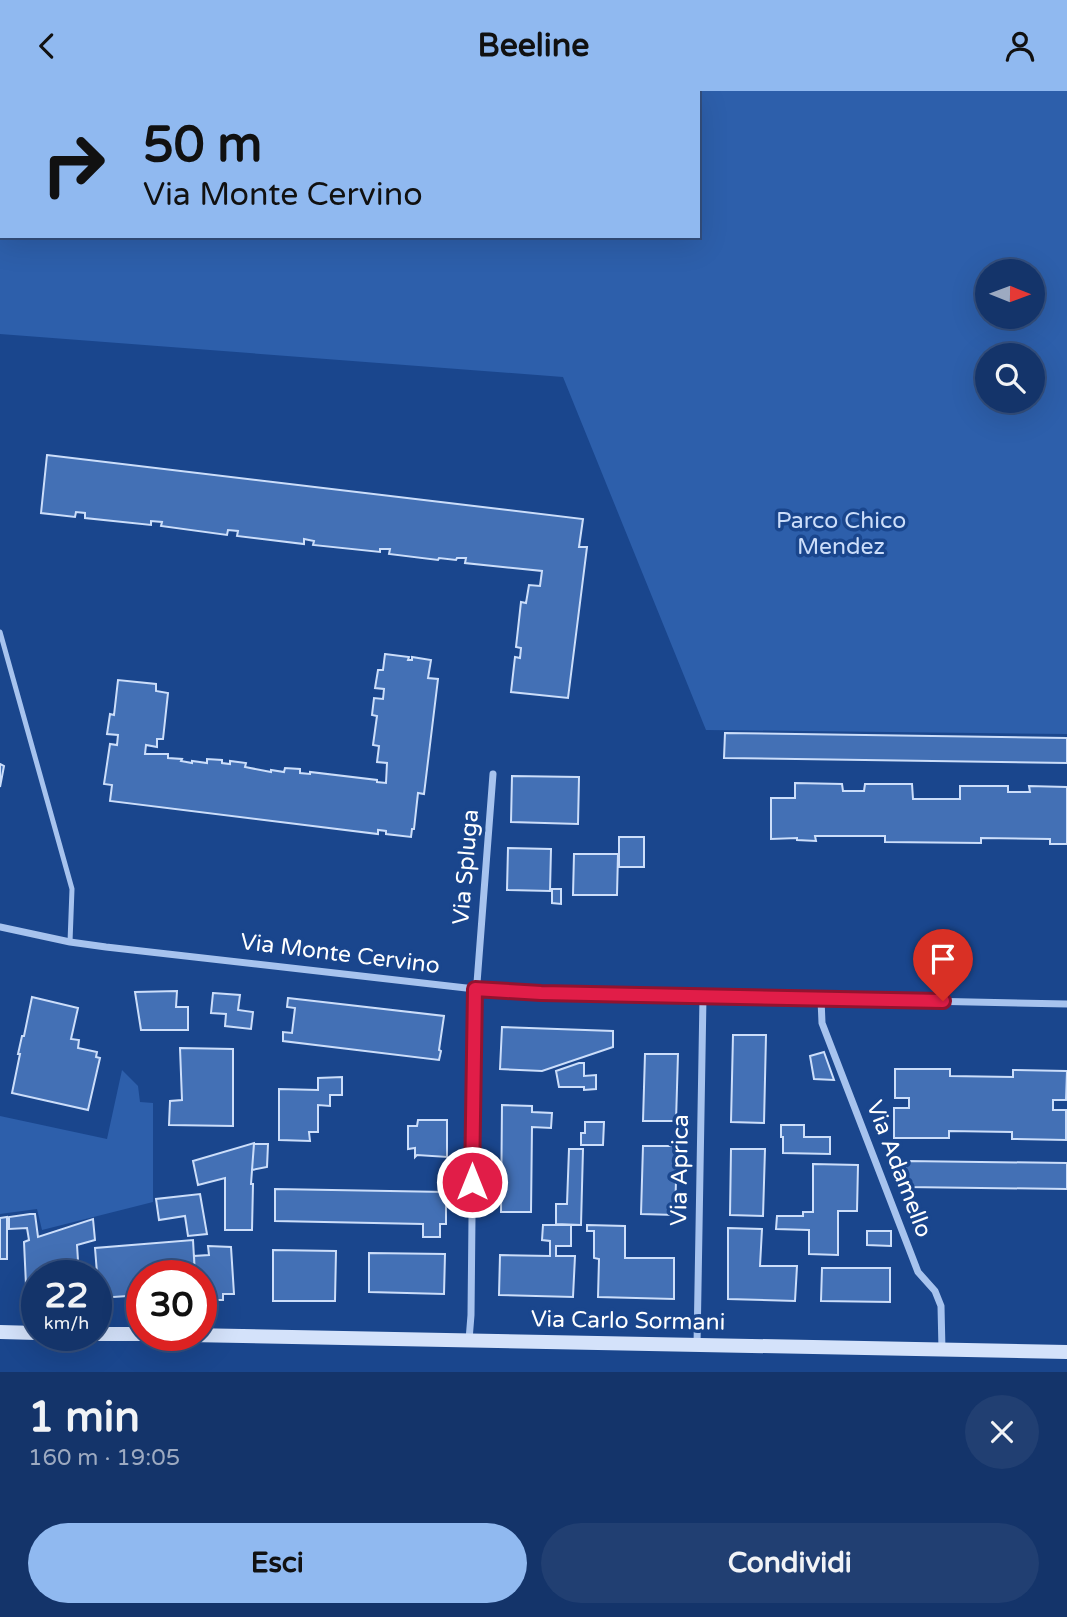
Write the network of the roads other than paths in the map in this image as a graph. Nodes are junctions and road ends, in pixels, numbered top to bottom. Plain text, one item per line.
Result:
1 (0, 632) edge
2 (493, 774) dead end
3 (0, 927) edge
4 (70, 942) junction
5 (475, 989) junction
6 (703, 997) junction
7 (821, 999) junction
8 (1067, 1004) edge
9 (0, 1332) edge
10 (21, 1332) edge
11 (217, 1336) edge
12 (469, 1340) junction
13 (697, 1345) junction
14 (942, 1350) junction
15 (1067, 1352) edge

1 - 4 lane
2 - 5 street, Via Spluga
3 - 4 street, Via Monte Cervino
4 - 5 street, Via Monte Cervino
5 - 6 street, Via Monte Cervino
5 - 12 street, Via Spluga
6 - 7 street, Via Monte Cervino
6 - 13 street, Via Aprica
7 - 8 street, Via Monte Cervino
7 - 14 street, Via Adamello
9 - 10 main road
11 - 12 main road, Via Carlo Sormani
12 - 13 main road, Via Carlo Sormani
13 - 14 main road, Via Carlo Sormani
14 - 15 main road, Via Carlo Sormani

